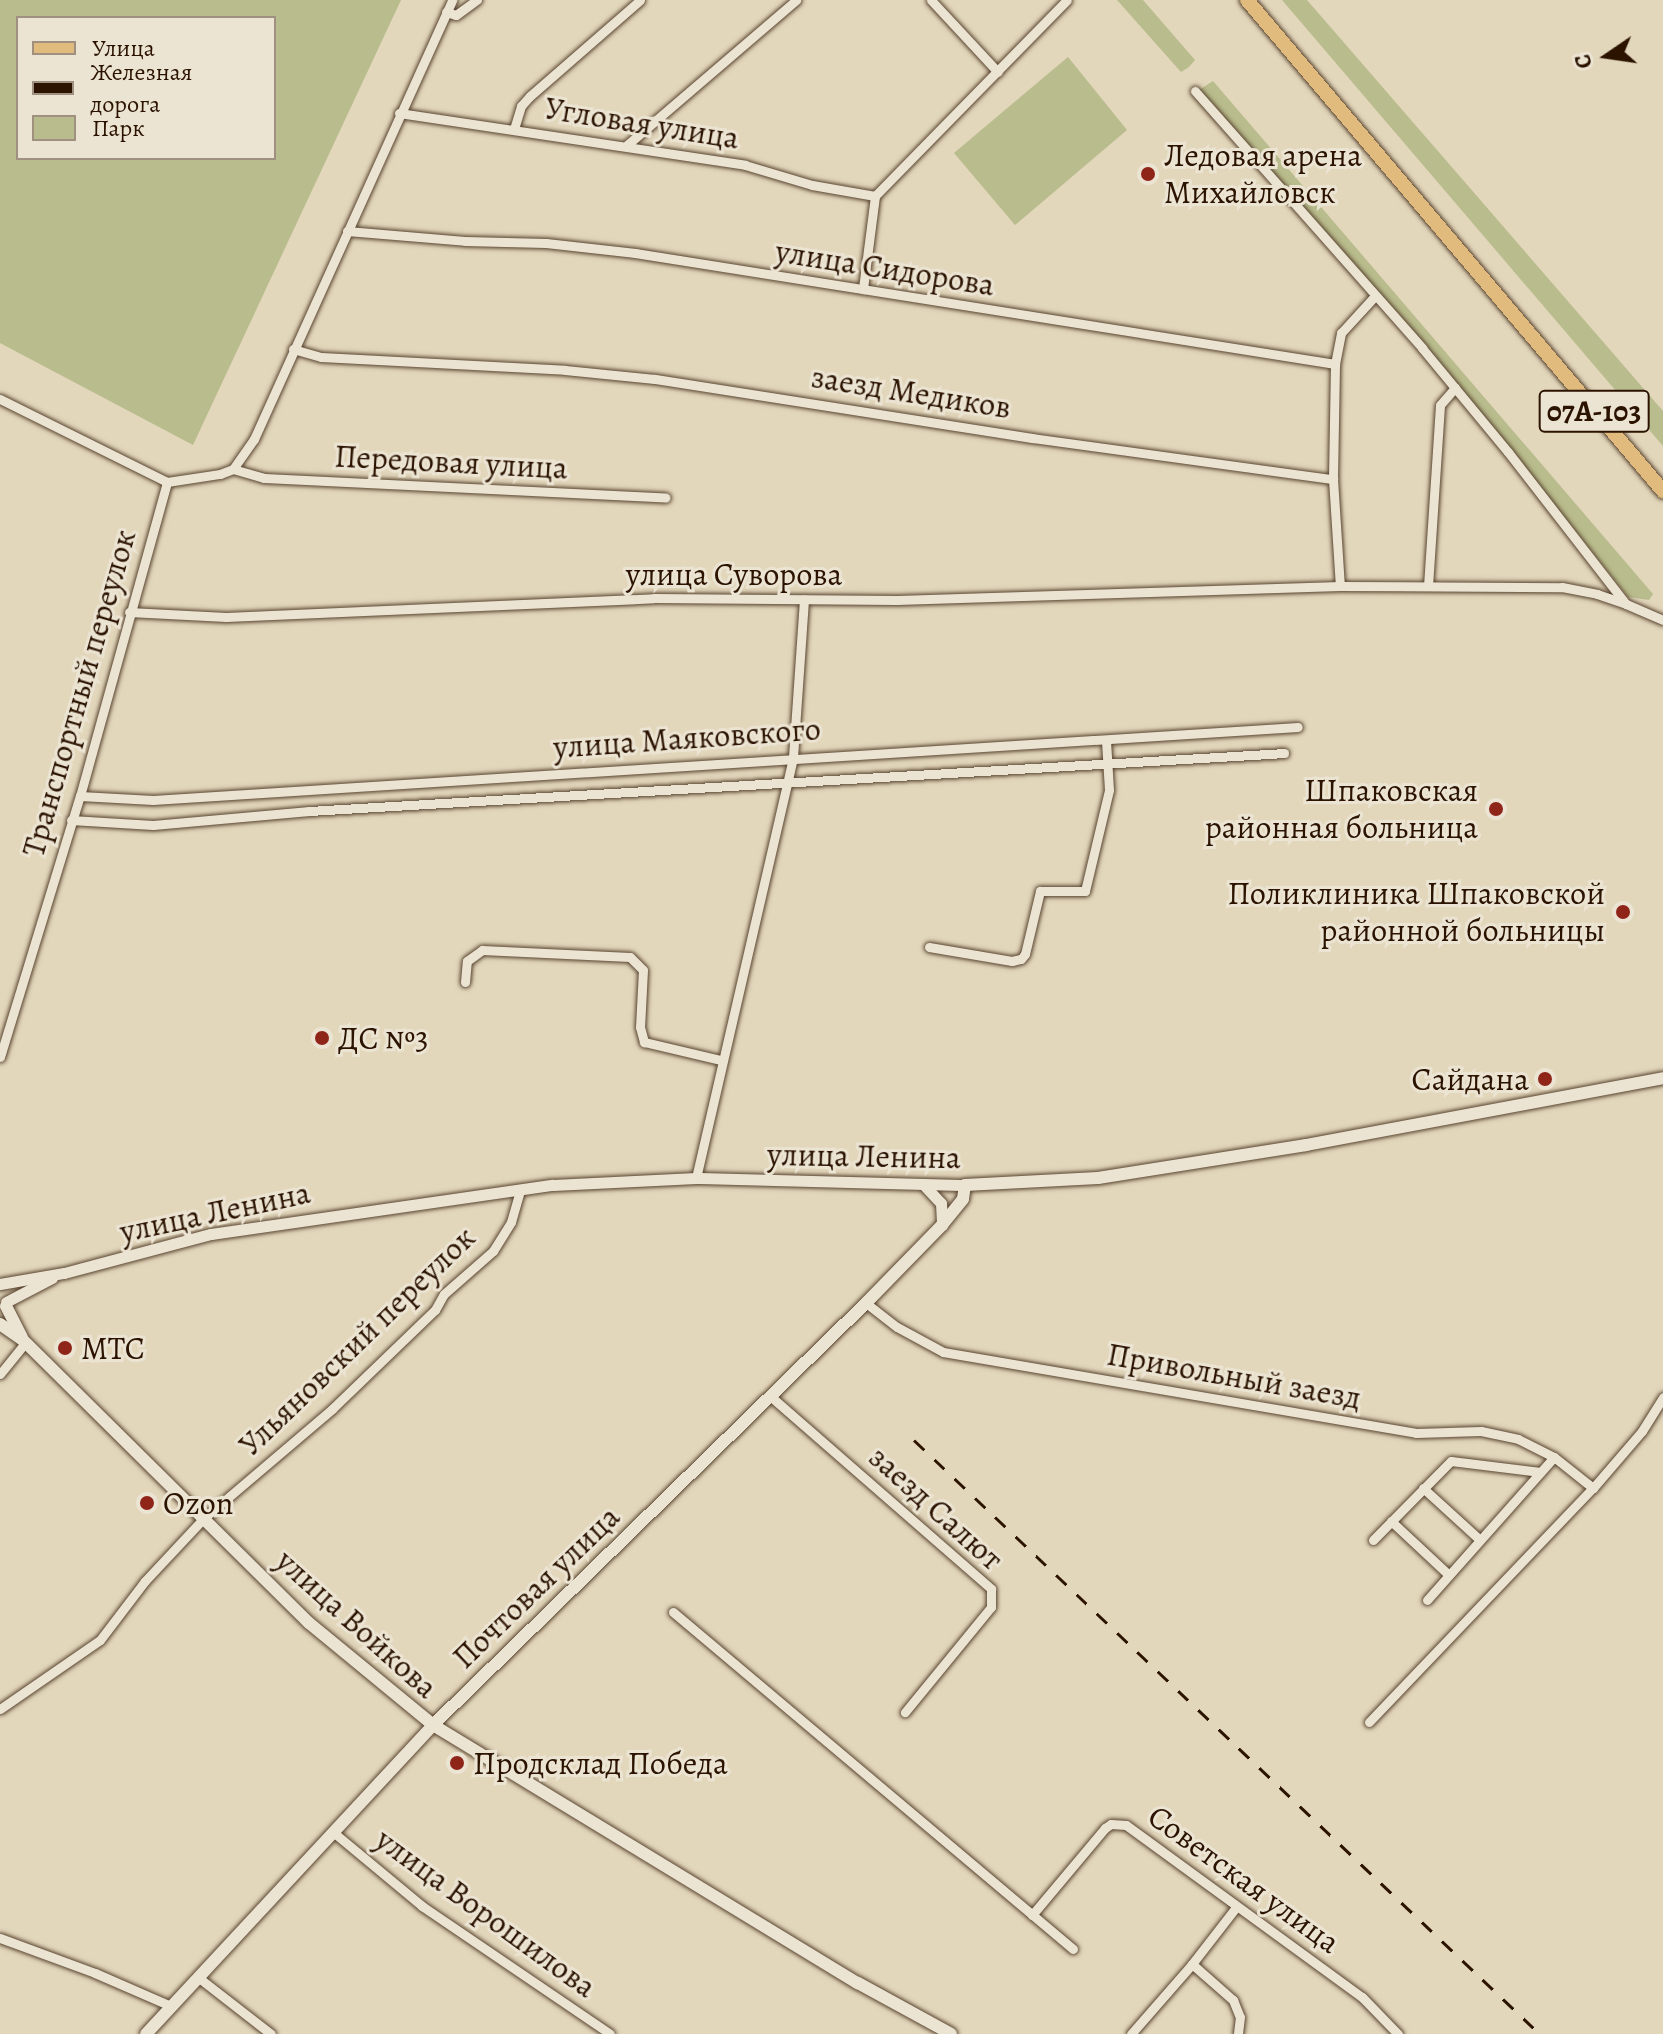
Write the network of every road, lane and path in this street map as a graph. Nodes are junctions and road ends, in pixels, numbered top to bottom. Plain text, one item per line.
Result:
1 (452, 0) edge
2 (477, 0) edge
3 (640, 0) edge
4 (796, 0) edge
5 (931, 0) edge
6 (1067, 0) edge
7 (1247, 0) edge
8 (446, 12) junction
9 (998, 72) junction
10 (1195, 91) dead end
11 (399, 113) junction
12 (514, 129) junction
13 (627, 145) junction
14 (875, 196) junction
15 (347, 231) junction
16 (863, 289) junction
17 (1374, 297) junction
18 (293, 349) junction
19 (1335, 364) junction
20 (1455, 388) junction
21 (0, 399) edge
22 (233, 469) junction
23 (1333, 479) junction
24 (167, 482) junction
25 (1663, 491) edge
26 (666, 498) dead end
27 (1340, 586) junction
28 (1428, 586) junction
29 (804, 599) junction
30 (1626, 604) junction
31 (129, 612) junction
32 (1663, 620) edge
33 (1298, 727) dead end
34 (1106, 741) junction
35 (1284, 753) dead end
36 (793, 757) junction
37 (1108, 765) junction
38 (786, 784) junction
39 (80, 796) junction
40 (71, 820) junction
41 (929, 947) dead end
42 (465, 982) dead end
43 (0, 1057) edge
44 (721, 1060) junction
45 (1663, 1078) edge
46 (696, 1178) junction
47 (922, 1184) junction
48 (965, 1185) junction
49 (520, 1190) junction
50 (942, 1225) junction
51 (64, 1273) junction
52 (0, 1284) edge
53 (866, 1303) junction
54 (4, 1307) edge
55 (0, 1324) edge
56 (24, 1341) junction
57 (0, 1374) edge
58 (769, 1395) junction
59 (1663, 1397) edge
60 (1554, 1457) junction
61 (1540, 1472) junction
62 (1423, 1488) junction
63 (1593, 1488) junction
64 (204, 1518) junction
65 (1391, 1521) junction
66 (1373, 1540) dead end
67 (1480, 1540) junction
68 (1449, 1575) junction
69 (1427, 1600) dead end
70 (673, 1612) dead end
71 (0, 1709) edge
72 (905, 1712) dead end
73 (1369, 1722) dead end
74 (433, 1725) junction
75 (333, 1832) junction
76 (1237, 1906) junction
77 (1032, 1915) junction
78 (0, 1938) edge
79 (1073, 1949) dead end
80 (1192, 1964) junction
81 (199, 1978) junction
82 (171, 2006) junction
83 (146, 2034) edge
84 (271, 2034) edge
85 (610, 2034) edge
86 (951, 2034) edge
87 (1131, 2034) edge
88 (1238, 2034) edge
89 (1398, 2034) edge

1 - 8 street
2 - 8 street
3 - 12 street
4 - 13 street
5 - 9 street
6 - 9 street
7 - 25 main road, 07А-103
8 - 11 street
9 - 14 street
10 - 17 street
11 - 12 street, Угловая улица
11 - 15 street
12 - 13 street, Угловая улица
13 - 14 street, Угловая улица
14 - 16 street
15 - 16 street, улица Сидорова
15 - 18 street
16 - 19 street, улица Сидорова
17 - 19 street
17 - 20 street
18 - 22 street
18 - 23 street, заезд Медиков
19 - 23 street
20 - 28 street
20 - 30 street
21 - 24 street
22 - 24 street
22 - 26 street, Передовая улица
23 - 27 street
24 - 31 street, Транспортный переулок
27 - 28 street, улица Суворова
27 - 29 street, улица Суворова
28 - 30 street, улица Суворова
29 - 31 street, улица Суворова
29 - 36 street
30 - 32 street, улица Суворова
31 - 39 street, Транспортный переулок
33 - 34 street, улица Маяковского
34 - 36 street, улица Маяковского
34 - 37 street
35 - 37 street, улица Маяковского
36 - 38 street
36 - 39 street, улица Маяковского
37 - 38 street, улица Маяковского
37 - 41 street
38 - 40 street, улица Маяковского
38 - 44 street
39 - 40 street, Транспортный переулок
40 - 43 street, Транспортный переулок
42 - 44 street
44 - 46 street
45 - 48 main road, улица Ленина
46 - 47 street, улица Ленина
46 - 49 street, улица Ленина
47 - 48 street, улица Ленина
47 - 50 street
48 - 50 main road, Почтовая улица
49 - 51 street, улица Ленина
49 - 64 street, Ульяновский переулок
50 - 53 main road, Почтовая улица
51 - 52 street, улица Ленина
51 - 54 street, улица Ленина
52 - 54 street
53 - 58 main road, Почтовая улица
53 - 60 street, Привольный заезд
54 - 56 main road, улица Войкова
55 - 56 main road, улица Войкова
56 - 57 street
56 - 64 main road, улица Войкова
58 - 72 street, заезд Салют
58 - 74 main road, Почтовая улица
59 - 63 street
60 - 61 street
60 - 63 street, Привольный заезд
61 - 62 street
61 - 67 street
62 - 65 street
62 - 67 street
63 - 73 street
64 - 71 street, Ульяновский переулок
64 - 74 main road, улица Войкова
65 - 66 street
65 - 68 street
67 - 68 street
68 - 69 street
70 - 77 street
74 - 75 main road, Почтовая улица
74 - 86 main road, улица Войкова
75 - 81 main road, Почтовая улица
75 - 85 street, улица Ворошилова
76 - 77 street, Советская улица
76 - 80 street
76 - 89 street, Советская улица
77 - 79 street
78 - 82 street
80 - 87 street
80 - 88 street
81 - 82 main road, Почтовая улица
81 - 84 street
82 - 83 main road, Почтовая улица

